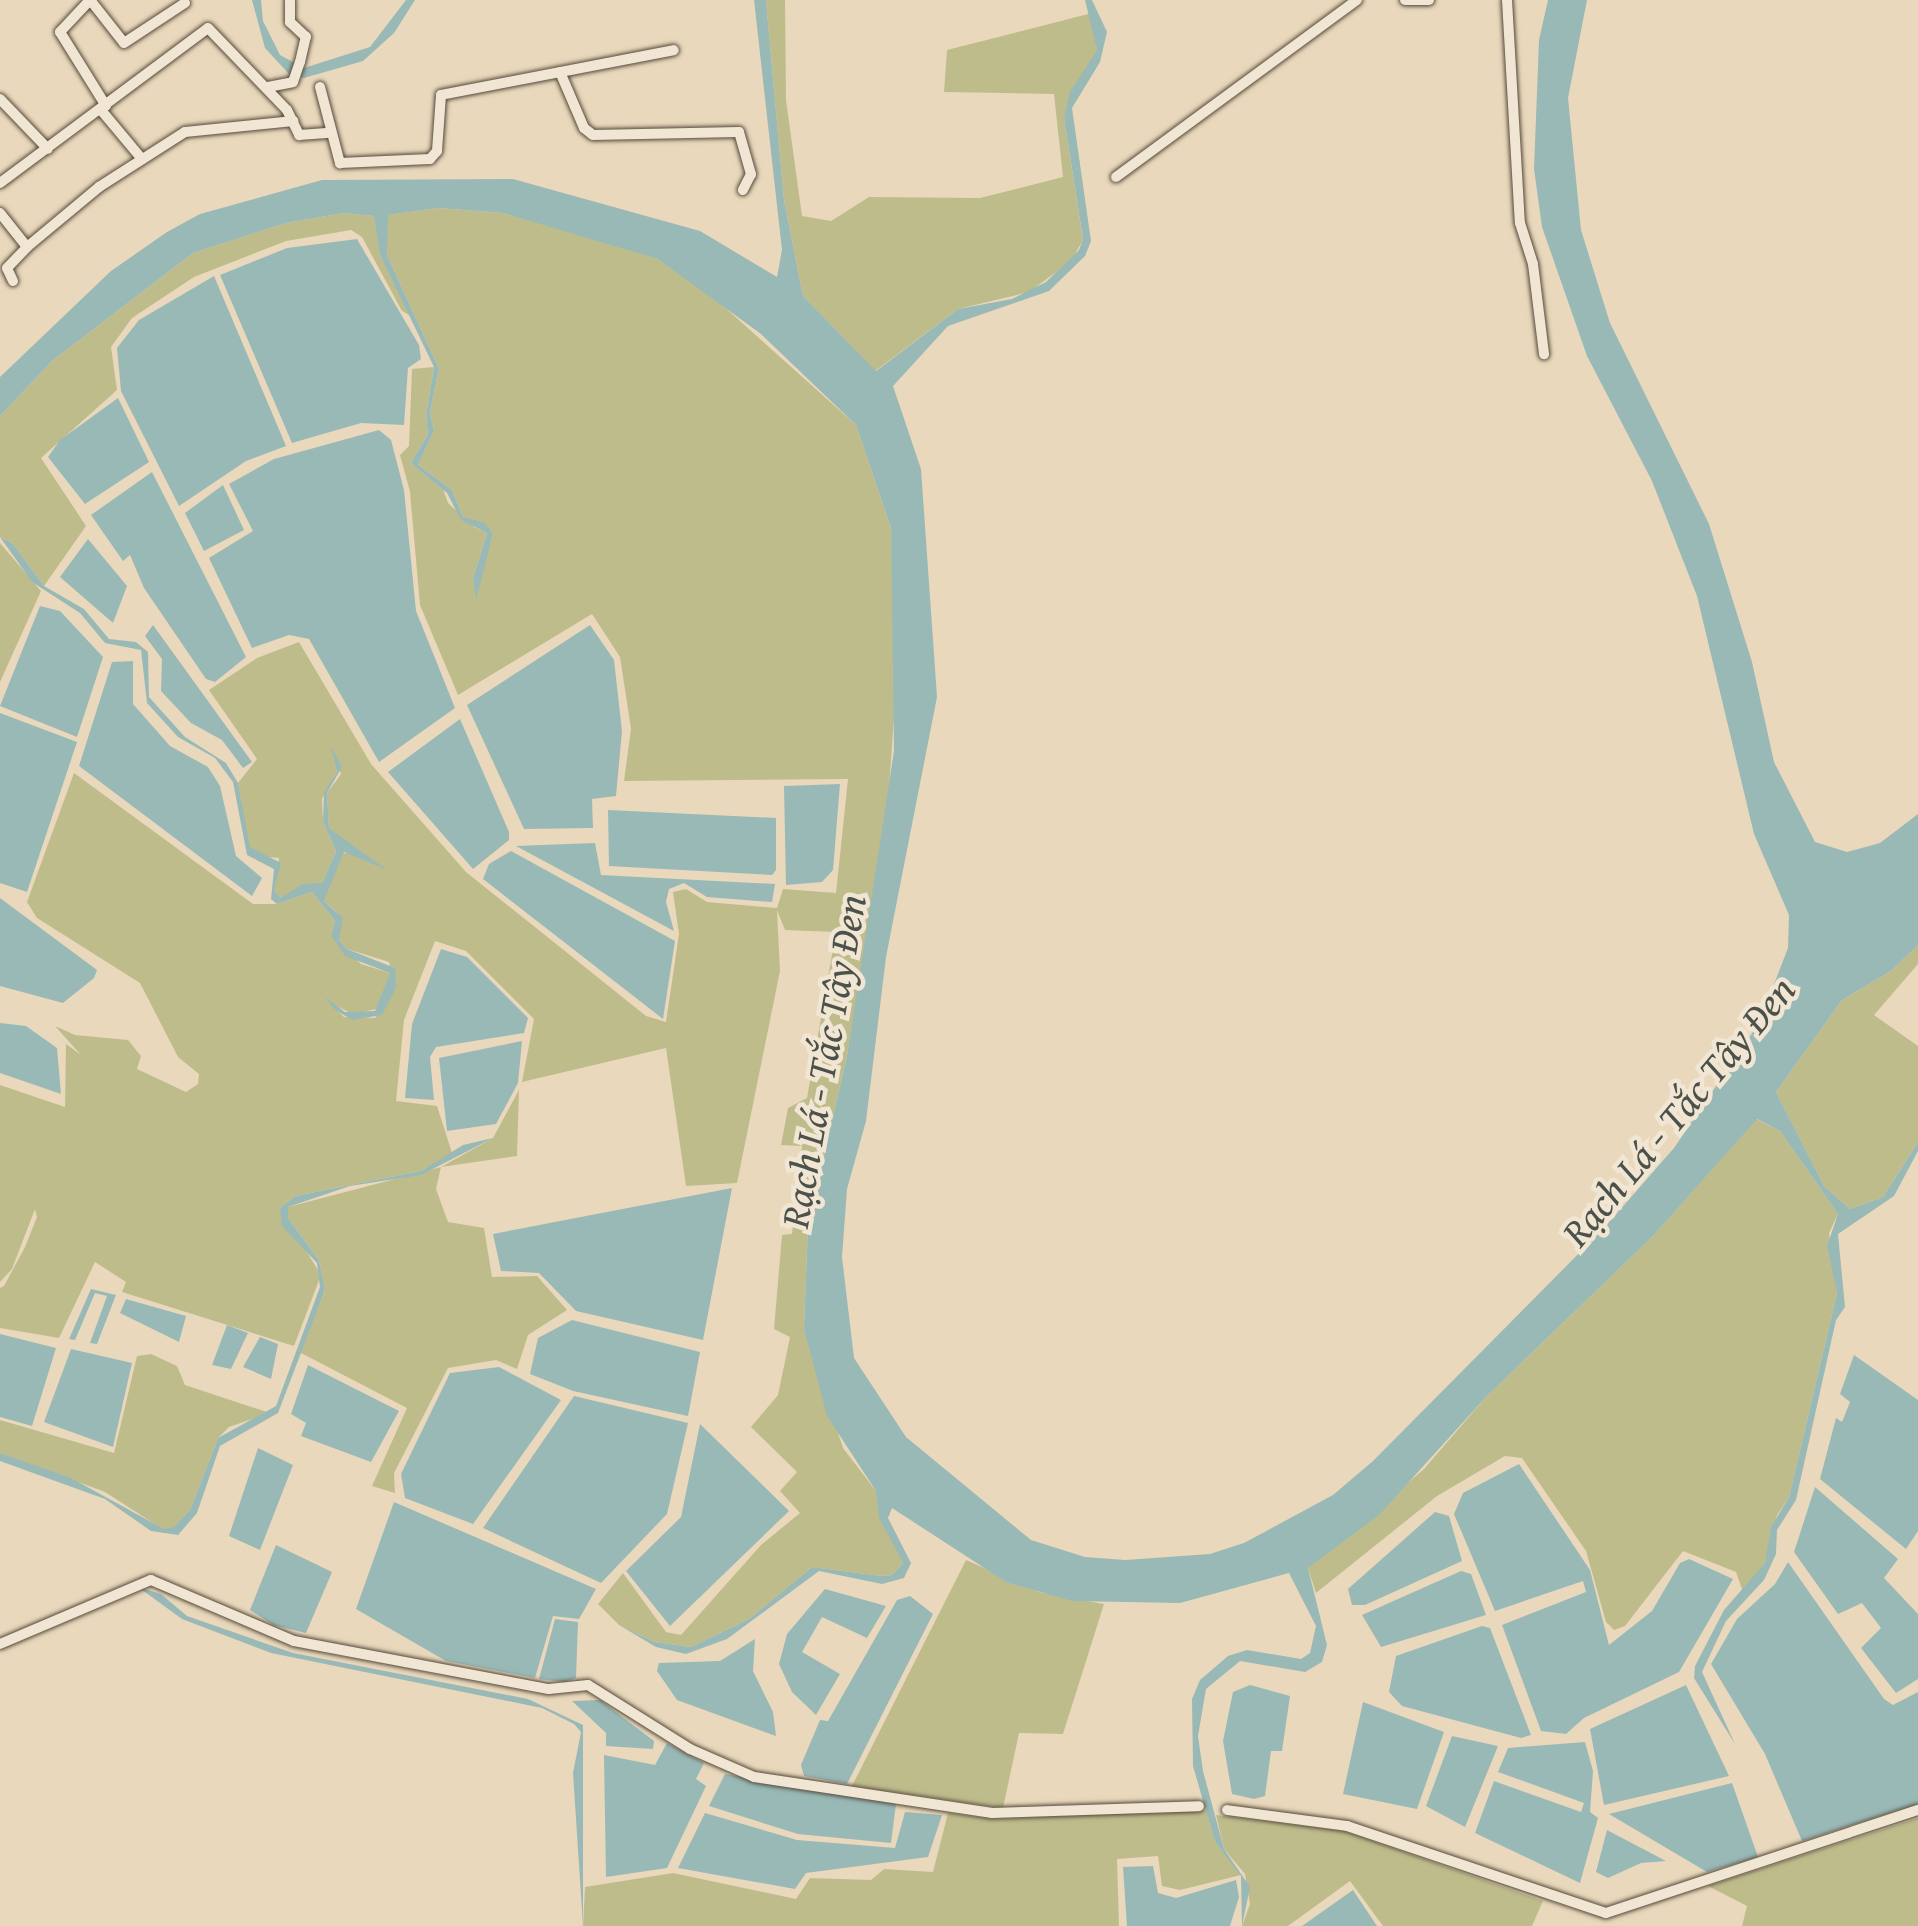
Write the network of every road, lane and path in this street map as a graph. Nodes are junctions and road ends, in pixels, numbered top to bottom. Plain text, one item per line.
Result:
1 (90, 0) edge
2 (290, 0) edge
3 (1358, 0) edge
4 (1405, 0) edge
5 (1429, 0) edge
6 (1507, 0) edge
7 (184, 3) dead end
8 (674, 50) dead end
9 (560, 72) junction
10 (320, 86) dead end
11 (268, 87) junction
12 (0, 99) edge
13 (103, 108) junction
14 (293, 121) junction
15 (330, 133) junction
16 (48, 149) junction
17 (142, 158) junction
18 (1116, 177) dead end
19 (0, 182) edge
20 (744, 190) dead end
21 (0, 212) edge
22 (27, 247) junction
23 (13, 280) dead end
24 (1544, 354) dead end
25 (0, 1644) edge
26 (1199, 1806) dead end
27 (1228, 1810) dead end
28 (1918, 1810) edge

1 - 7 street
1 - 13 street
2 - 11 street
3 - 18 street
4 - 5 street
6 - 24 street
8 - 9 street
9 - 15 street
9 - 20 street
10 - 15 street
11 - 13 street
11 - 14 street
12 - 16 street
13 - 16 street
13 - 17 street
14 - 15 street
14 - 17 street
16 - 19 street
17 - 22 street
21 - 22 street
22 - 23 street
25 - 26 street
27 - 28 street

